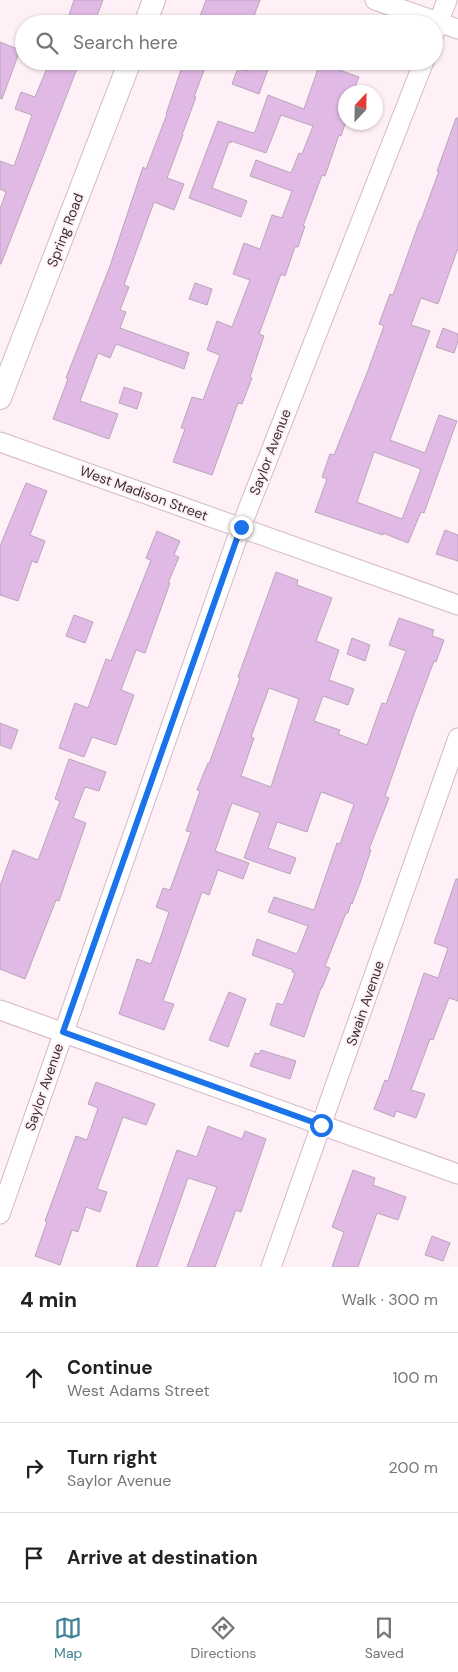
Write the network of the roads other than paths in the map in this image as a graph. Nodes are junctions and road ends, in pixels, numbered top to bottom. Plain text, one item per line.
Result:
1 (154, 0) edge
2 (375, 0) edge
3 (447, 0) edge
4 (148, 15) edge
5 (408, 15) edge
6 (442, 15) edge
7 (443, 28) edge
8 (458, 29) edge
9 (127, 70) edge
10 (420, 70) edge
11 (0, 398) edge
12 (0, 442) edge
13 (241, 527) junction
14 (458, 605) edge
15 (458, 738) edge
16 (0, 1010) edge
17 (63, 1032) junction
18 (321, 1125) junction
19 (458, 1174) edge
20 (0, 1214) edge
21 (271, 1267) edge

1 - 4 street
2 - 5 street
3 - 6 street
7 - 8 street
9 - 11 street, Spring Road
10 - 13 street, Saylor Avenue
12 - 13 street, West Madison Street
13 - 14 street, West Madison Street
13 - 17 street, Saylor Avenue
15 - 18 street, Swain Avenue
16 - 17 street
17 - 18 street
17 - 20 street, Saylor Avenue
18 - 19 street
18 - 21 street, Swain Avenue

